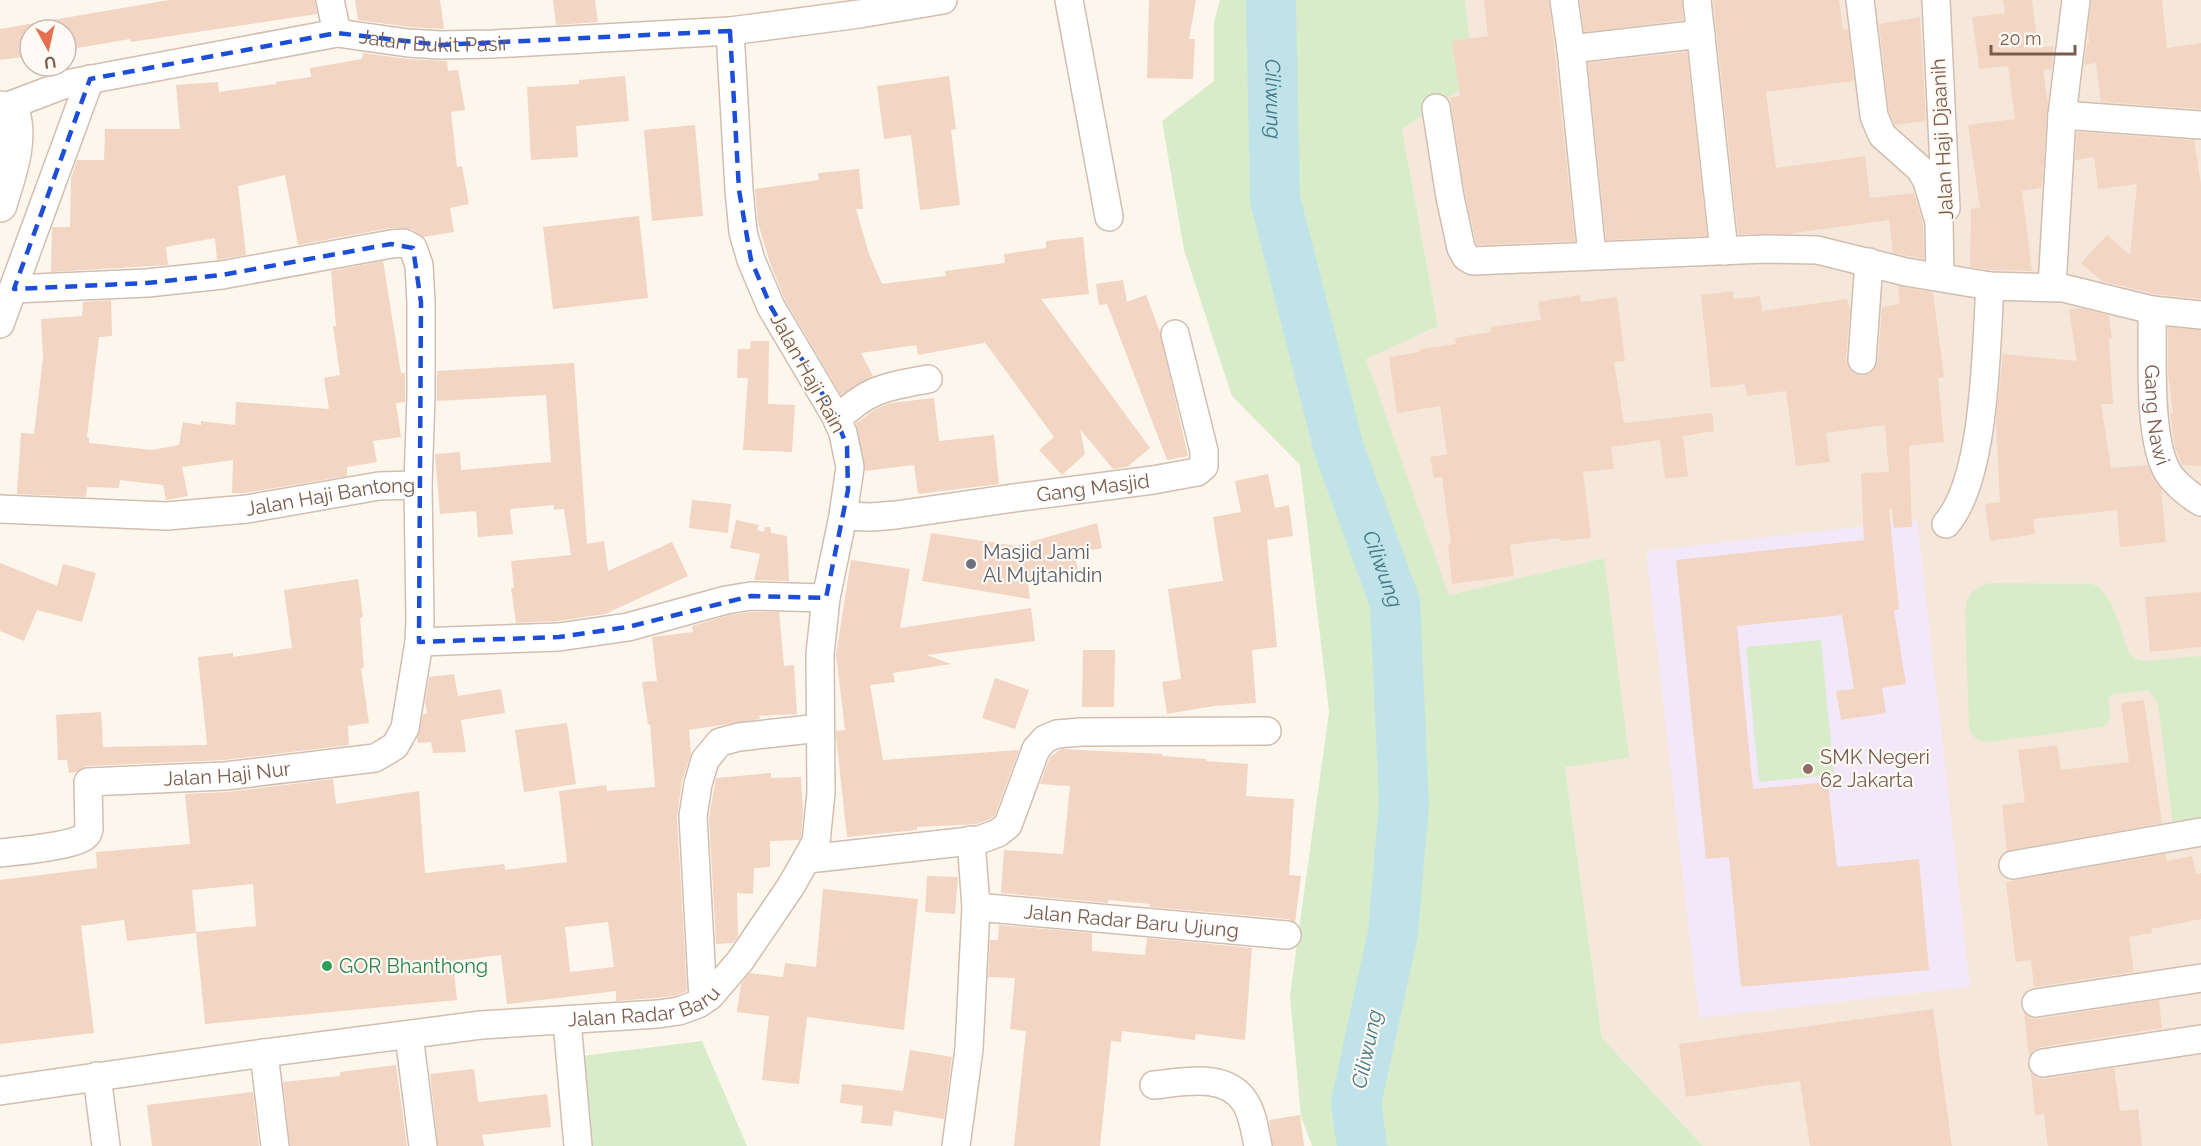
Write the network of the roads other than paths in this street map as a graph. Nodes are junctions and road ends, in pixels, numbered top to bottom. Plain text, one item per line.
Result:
1 (330, 0) edge
2 (943, 0) edge
3 (1069, 0) edge
4 (1564, 0) edge
5 (1697, 0) edge
6 (1860, 0) edge
7 (1935, 0) edge
8 (2076, 0) edge
9 (859, 7) edge
10 (730, 31) junction
11 (337, 33) junction
12 (1701, 34) junction
13 (1571, 49) junction
14 (90, 79) junction
15 (1, 108) edge
16 (1436, 108) dead end
17 (2062, 115) junction
18 (2201, 125) edge
19 (0, 204) edge
20 (1109, 217) dead end
21 (1724, 251) junction
22 (1592, 255) junction
23 (1869, 262) junction
24 (1945, 278) junction
25 (1990, 286) junction
26 (2052, 287) junction
27 (14, 289) junction
28 (2152, 310) junction
29 (2201, 315) edge
30 (0, 324) edge
31 (1175, 334) dead end
32 (1862, 360) dead end
33 (928, 379) dead end
34 (837, 419) junction
35 (418, 485) junction
36 (2201, 502) edge
37 (0, 509) edge
38 (843, 516) junction
39 (1946, 524) dead end
40 (826, 598) junction
41 (419, 642) junction
42 (820, 728) junction
43 (1267, 731) dead end
44 (2201, 832) edge
45 (971, 840) junction
46 (0, 853) edge
47 (808, 859) junction
48 (2013, 865) dead end
49 (976, 907) junction
50 (1287, 935) dead end
51 (2201, 978) edge
52 (703, 1000) junction
53 (2036, 1002) dead end
54 (567, 1021) junction
55 (409, 1035) junction
56 (2201, 1039) edge
57 (264, 1053) junction
58 (2043, 1064) dead end
59 (97, 1076) junction
60 (1155, 1085) dead end
61 (0, 1091) edge
62 (106, 1146) edge
63 (275, 1146) edge
64 (423, 1146) edge
65 (578, 1146) edge
66 (956, 1146) edge
67 (1258, 1146) edge

1 - 11 street
2 - 9 street, Jalan Bukit Pasir
3 - 20 street
4 - 13 street
5 - 12 street
6 - 24 street
7 - 24 street, Jalan Haji Djaanih
8 - 17 street
9 - 10 street, Jalan Bukit Pasir
10 - 11 street, Jalan Bukit Pasir
10 - 34 street, Jalan Haji Rain
11 - 14 street, Jalan Bukit Pasir
12 - 13 street
12 - 21 street
13 - 22 street
14 - 15 street, Jalan Bukit Pasir
14 - 27 street
15 - 19 main road
16 - 22 street
17 - 18 street
17 - 26 street
21 - 22 street
21 - 23 street
23 - 24 street
23 - 32 street
24 - 25 street
25 - 26 street
25 - 39 street
26 - 28 street
27 - 30 street
27 - 35 street
28 - 29 street
28 - 36 street, Gang Nawi
31 - 38 street, Gang Masjid
33 - 34 street
34 - 38 street, Jalan Haji Rain
35 - 37 street, Jalan Haji Bantong
35 - 41 street, Jalan Haji Bantong
38 - 40 street, Jalan Haji Rain
40 - 41 street
40 - 42 street, Jalan Haji Rain
41 - 46 street, Jalan Haji Nur
42 - 47 street, Jalan Haji Rain
42 - 52 street
43 - 45 street
44 - 48 street
45 - 47 street
45 - 49 street
47 - 52 street, Jalan Radar Baru
49 - 50 street, Jalan Radar Baru Ujung
49 - 66 street
51 - 53 street
52 - 54 street, Jalan Radar Baru
54 - 55 street, Jalan Radar Baru
54 - 65 street
55 - 57 street, Jalan Radar Baru
55 - 64 street
56 - 58 street
57 - 59 street, Jalan Radar Baru
57 - 63 street
59 - 61 street, Jalan Radar Baru
59 - 62 street
60 - 67 street

